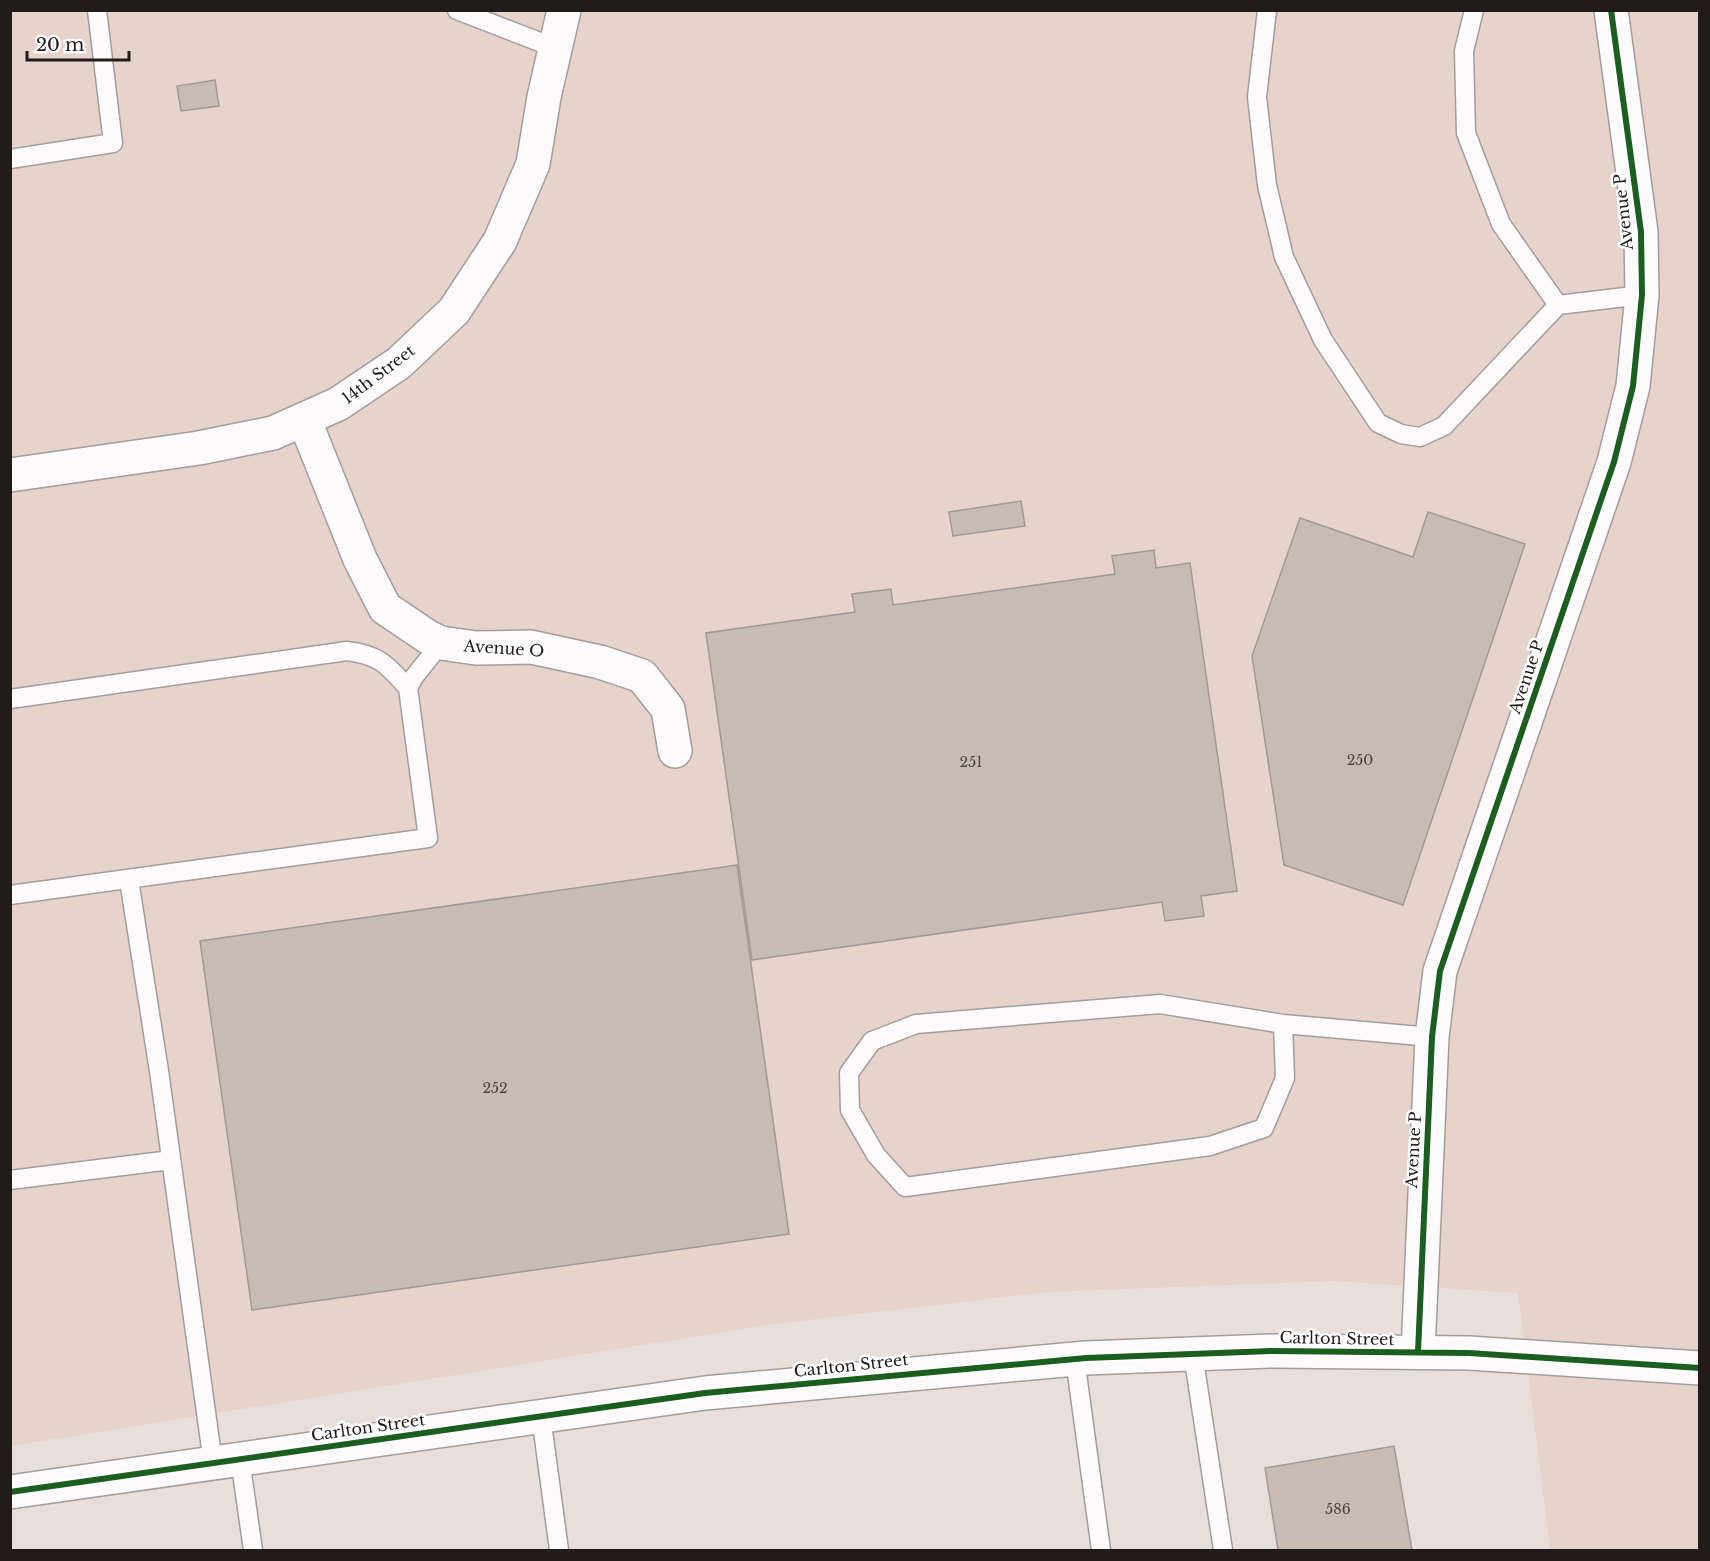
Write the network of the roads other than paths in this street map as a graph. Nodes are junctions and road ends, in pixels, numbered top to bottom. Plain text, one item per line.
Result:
1 (96, 10) edge
2 (457, 10) edge
3 (564, 10) edge
4 (1267, 10) edge
5 (1474, 10) edge
6 (1611, 10) edge
7 (555, 48) junction
8 (10, 159) edge
9 (1641, 295) junction
10 (1558, 305) junction
11 (304, 419) junction
12 (10, 475) edge
13 (441, 643) junction
14 (408, 688) junction
15 (10, 699) edge
16 (675, 751) dead end
17 (129, 880) junction
18 (10, 896) edge
19 (1283, 1024) junction
20 (1432, 1036) junction
21 (171, 1160) junction
22 (10, 1180) edge
23 (1418, 1353) junction
24 (1193, 1354) junction
25 (1075, 1359) junction
26 (1700, 1368) edge
27 (541, 1416) junction
28 (226, 1461) junction
29 (10, 1492) edge
30 (253, 1551) edge
31 (559, 1551) edge
32 (1101, 1551) edge
33 (1223, 1551) edge

1 - 8 lane
2 - 7 lane
3 - 7 street, 14th Street
4 - 10 lane
5 - 10 lane
6 - 9 street, Avenue P
7 - 11 street, 14th Street
9 - 10 lane
9 - 20 street, Avenue P
11 - 12 street, 14th Street
11 - 13 street, Avenue O
13 - 14 lane
13 - 16 street, Avenue O
14 - 15 lane
14 - 17 lane
17 - 18 lane
17 - 21 lane
19 - 19 lane
19 - 20 lane
20 - 23 street, Avenue P
21 - 22 lane
21 - 28 lane
23 - 24 street, Carlton Street
23 - 26 street, Carlton Street
24 - 25 street, Carlton Street
24 - 33 lane
25 - 27 street, Carlton Street
25 - 32 lane
27 - 28 street, Carlton Street
27 - 31 lane
28 - 29 street, Carlton Street
28 - 30 lane

